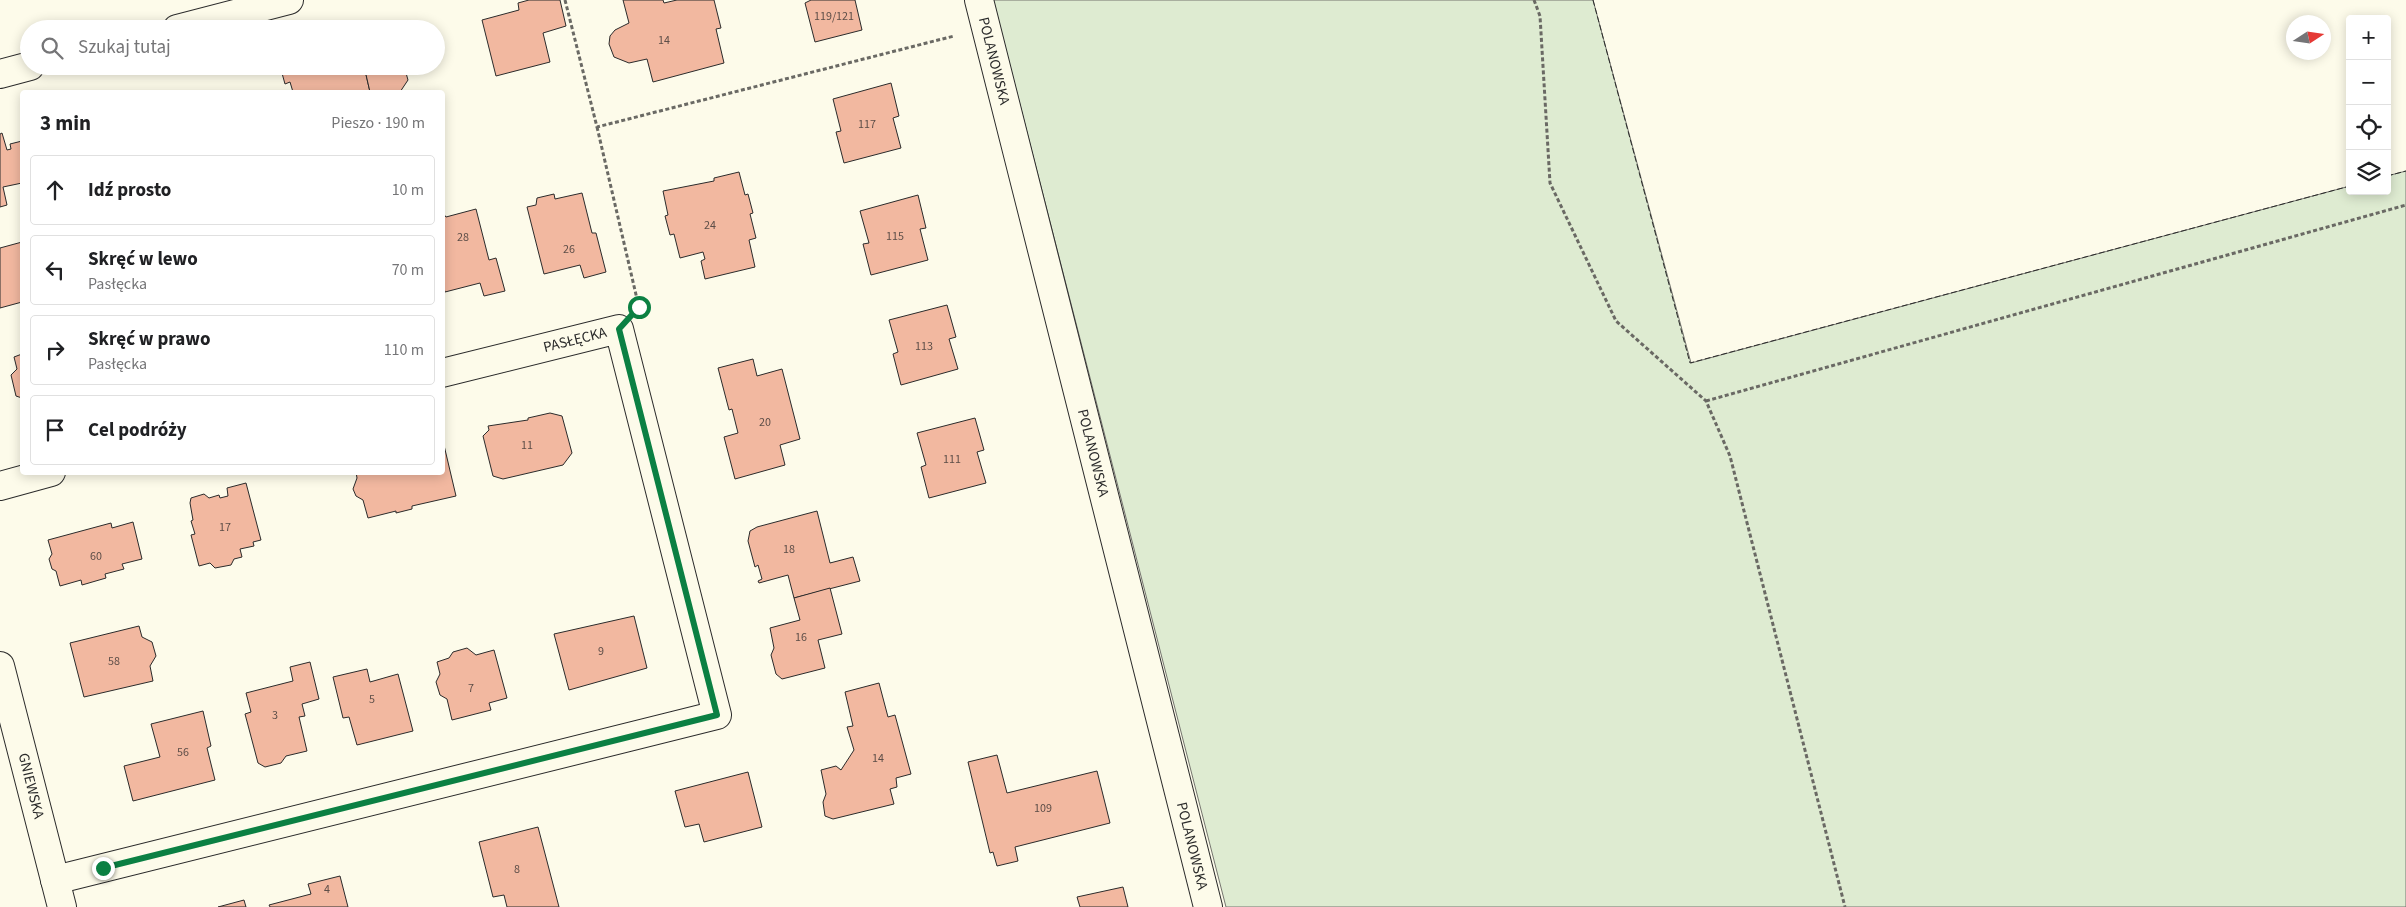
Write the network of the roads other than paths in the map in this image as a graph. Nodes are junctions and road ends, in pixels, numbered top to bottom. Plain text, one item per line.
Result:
1 (289, 0) edge
2 (978, 0) edge
3 (212, 20) edge
4 (20, 69) edge
5 (0, 74) edge
6 (445, 372) edge
7 (40, 475) edge
8 (0, 486) edge
9 (0, 666) edge
10 (55, 880) junction
11 (62, 907) edge
12 (1208, 907) edge

1 - 3 street
2 - 12 street, POLANOWSKA
4 - 5 street
6 - 10 street, PASŁĘCKA
7 - 8 street
9 - 10 street, GNIEWSKA
10 - 11 street, GNIEWSKA

